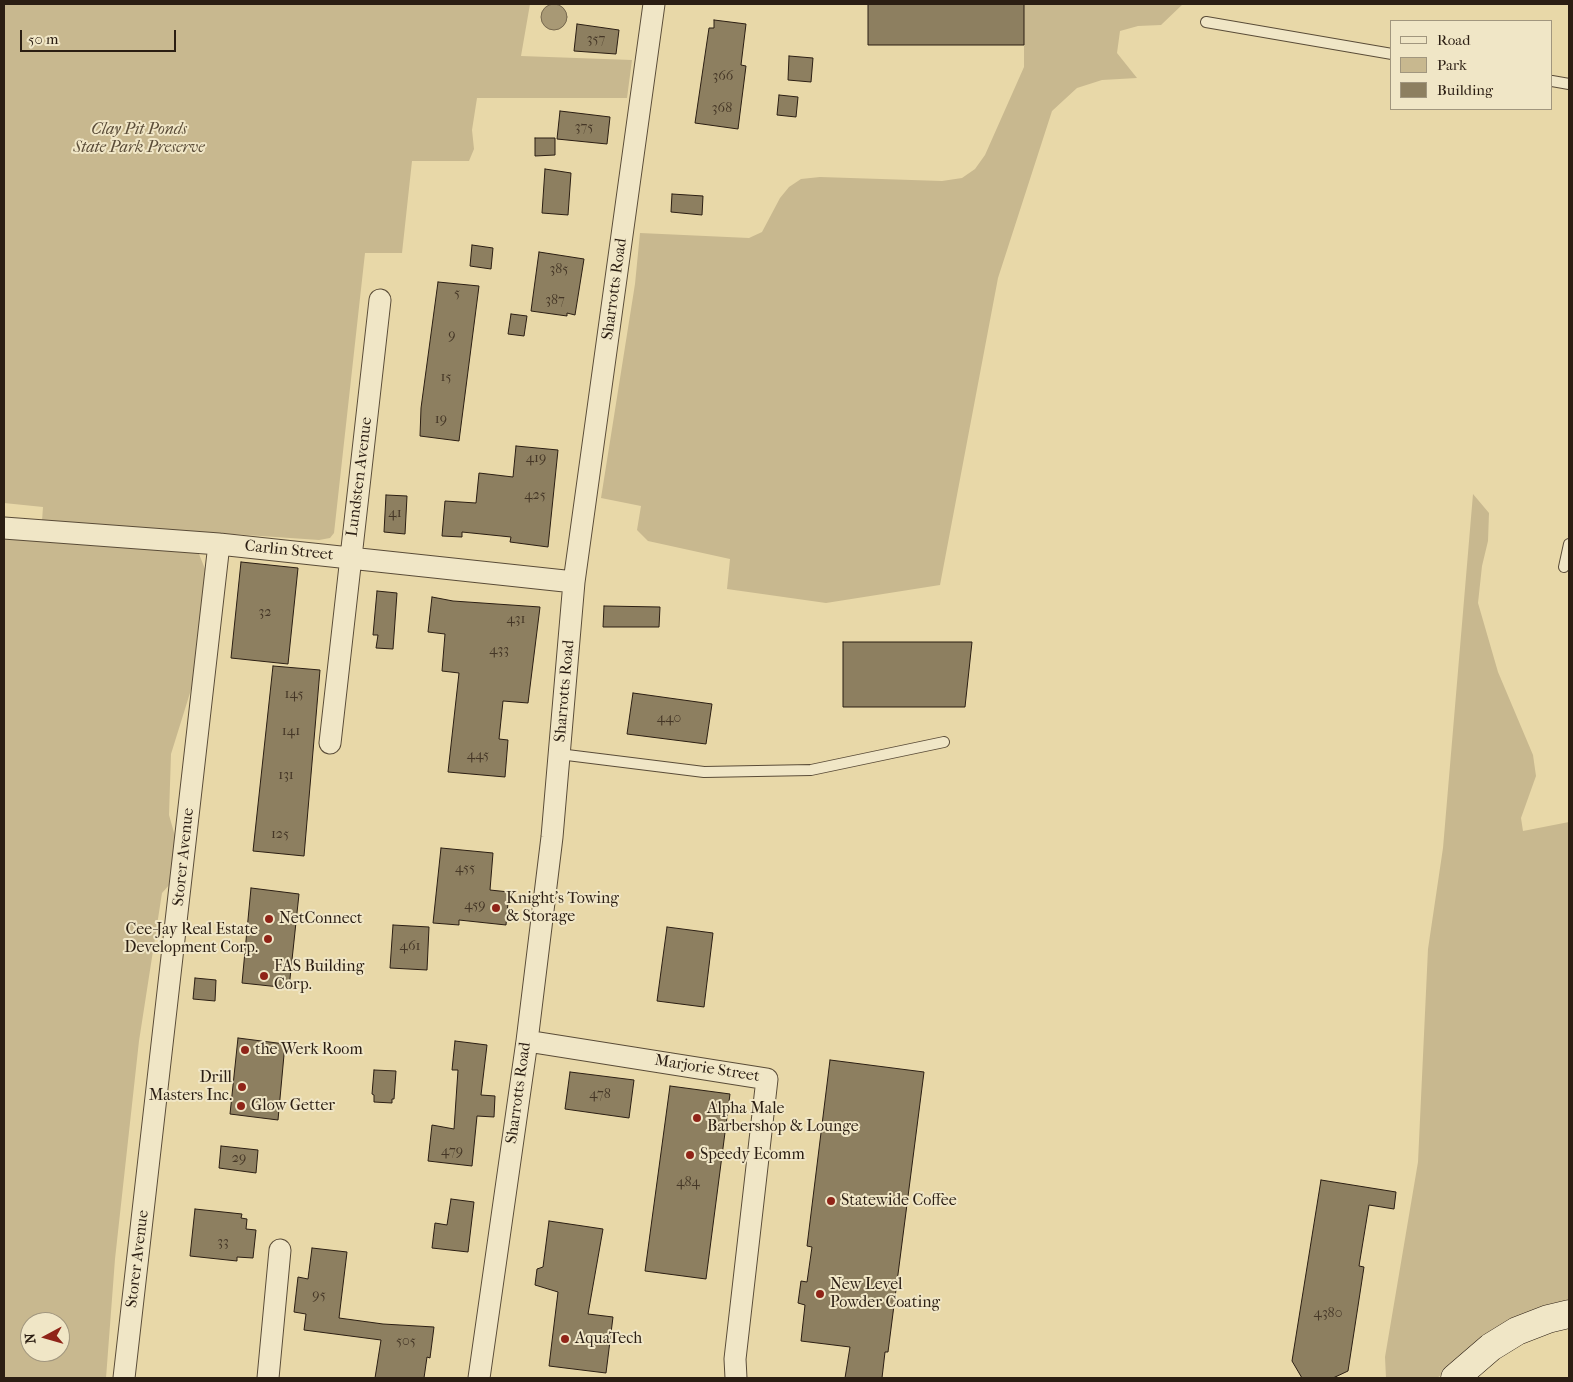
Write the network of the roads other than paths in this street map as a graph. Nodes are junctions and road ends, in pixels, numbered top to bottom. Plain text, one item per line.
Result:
1 (654, 4) edge
2 (1206, 22) dead end
3 (1390, 54) edge
4 (1553, 81) edge
5 (1569, 84) edge
6 (380, 300) dead end
7 (4, 528) edge
8 (219, 544) junction
9 (1569, 544) edge
10 (350, 558) junction
11 (1564, 567) dead end
12 (574, 582) junction
13 (944, 742) dead end
14 (330, 743) dead end
15 (560, 754) junction
16 (527, 1041) junction
17 (280, 1250) dead end
18 (1569, 1314) edge
19 (124, 1378) edge
20 (268, 1378) edge
21 (479, 1378) edge
22 (736, 1378) edge
23 (1455, 1378) edge

1 - 12 street, Sharrotts Road
2 - 3 lane
4 - 5 lane
6 - 10 street, Lundsten Avenue
7 - 8 street, Carlin Street
8 - 10 street, Carlin Street
8 - 19 street, Storer Avenue
9 - 11 lane
10 - 12 street, Carlin Street
10 - 14 street, Lundsten Avenue
12 - 15 street, Sharrotts Road
13 - 15 lane
15 - 16 street, Sharrotts Road
16 - 21 street, Sharrotts Road
16 - 22 street, Marjorie Street
17 - 20 street
18 - 23 street

